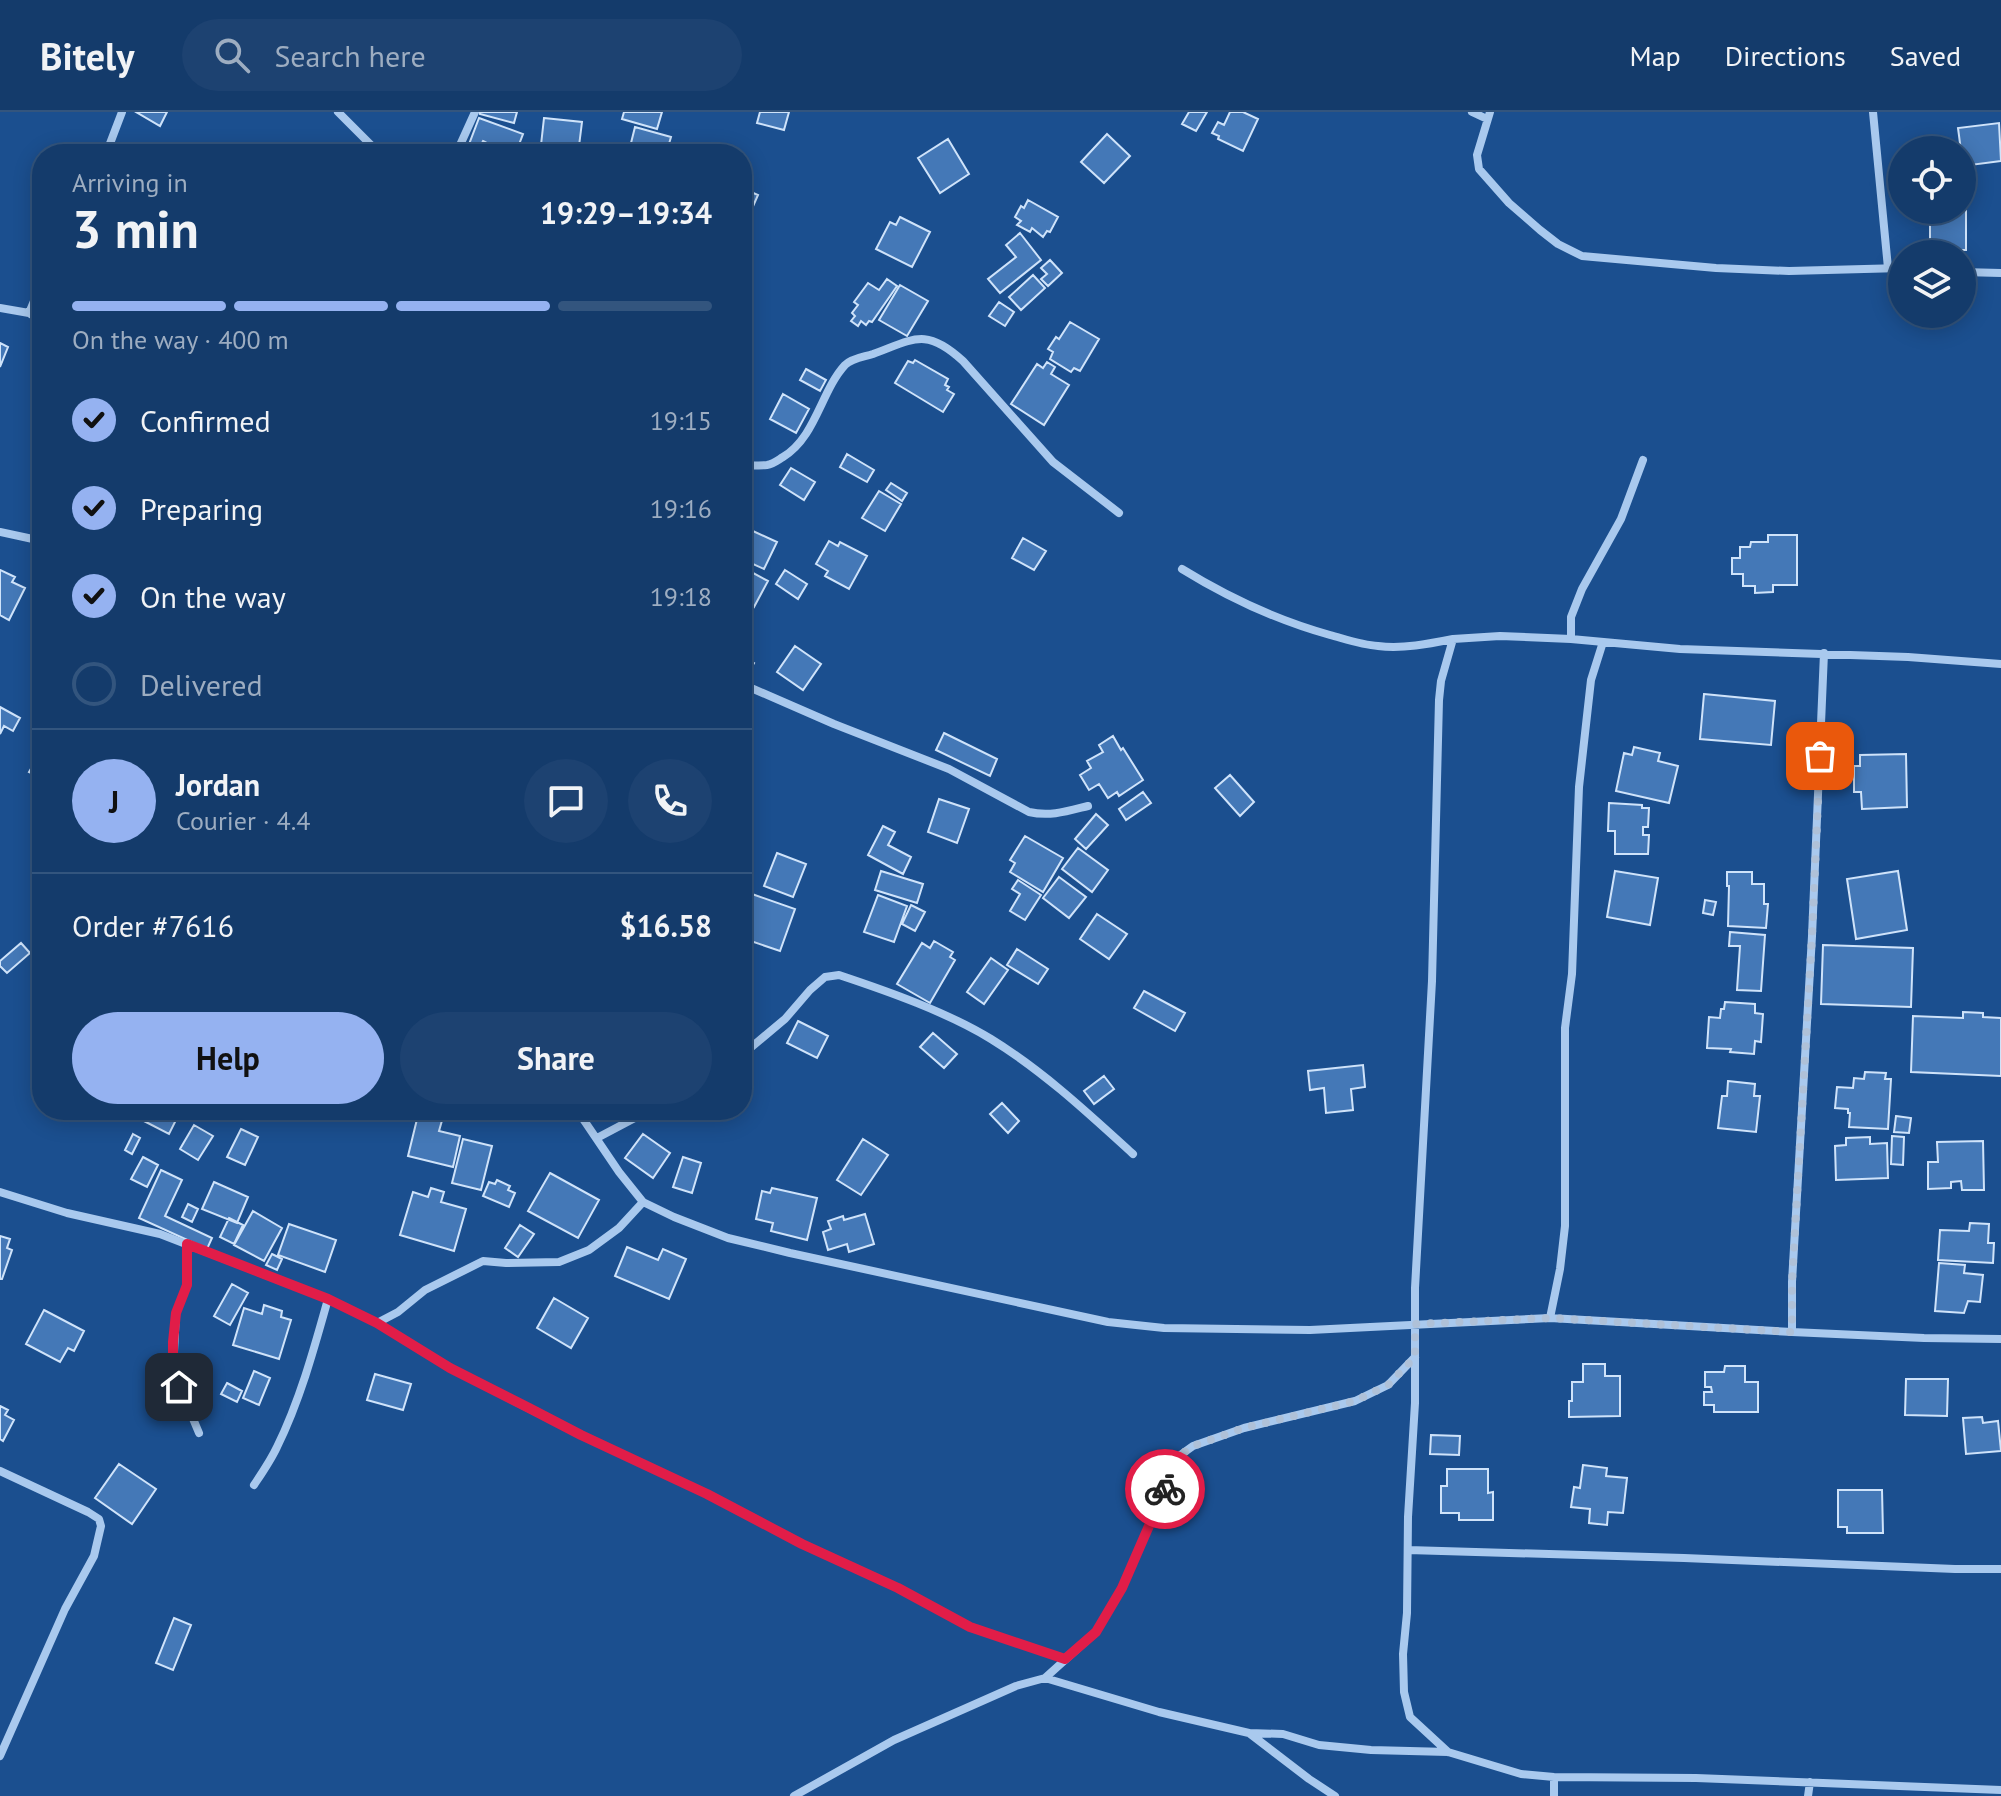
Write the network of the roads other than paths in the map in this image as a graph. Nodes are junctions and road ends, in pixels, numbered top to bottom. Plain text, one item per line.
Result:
1 (122, 112) edge
2 (338, 112) edge
3 (475, 112) edge
4 (1472, 112) edge
5 (1873, 112) edge
6 (1489, 115) edge
7 (110, 144) edge
8 (370, 144) edge
9 (461, 144) edge
10 (1888, 268) joint
11 (1976, 272) edge
12 (2001, 273) edge
13 (32, 306) edge
14 (0, 308) edge
15 (29, 313) junction
16 (32, 315) edge
17 (1643, 460) dead end
18 (752, 465) edge
19 (1119, 513) dead end
20 (0, 532) edge
21 (32, 539) edge
22 (1182, 569) dead end
23 (1453, 639) junction
24 (1571, 639) junction
25 (1603, 642) junction
26 (1824, 653) junction
27 (2001, 664) edge
28 (752, 688) edge
29 (1088, 806) dead end
30 (752, 1047) edge
31 (584, 1120) edge
32 (631, 1120) edge
33 (597, 1138) junction
34 (1133, 1154) dead end
35 (0, 1192) edge
36 (643, 1202) junction
37 (187, 1244) junction
38 (328, 1299) junction
39 (1550, 1318) junction
40 (377, 1323) junction
41 (1415, 1324) junction
42 (1792, 1332) junction
43 (2001, 1339) edge
44 (1415, 1357) junction
45 (199, 1433) dead end
46 (0, 1471) edge
47 (254, 1485) dead end
48 (1408, 1550) junction
49 (2001, 1569) edge
50 (1065, 1659) junction
51 (1045, 1678) junction
52 (1249, 1733) junction
53 (1448, 1752) junction
54 (0, 1756) edge
55 (1554, 1777) junction
56 (1810, 1782) junction
57 (2001, 1790) edge
58 (794, 1796) edge
59 (1335, 1796) edge
60 (1554, 1796) edge
61 (1808, 1796) edge

1 - 7 street
2 - 8 street
3 - 9 street
4 - 6 street
5 - 10 street
6 - 10 street
11 - 12 street
13 - 15 street
14 - 15 street
15 - 16 street
17 - 24 street
18 - 19 street
20 - 21 street
22 - 23 street
23 - 24 street
23 - 41 street
24 - 25 street
25 - 26 street
25 - 39 street
26 - 27 street
26 - 42 street
28 - 29 street
30 - 34 street
31 - 33 street
32 - 33 street
33 - 36 street
35 - 37 street
36 - 40 street
36 - 41 street
37 - 38 street
37 - 45 street
38 - 40 street
38 - 47 street
39 - 41 street
39 - 42 street
40 - 50 street
41 - 44 street
42 - 43 street
44 - 48 street
44 - 50 street
46 - 54 street
48 - 49 street
48 - 53 street
50 - 51 street
51 - 52 street
51 - 58 street
52 - 53 street
52 - 59 street
53 - 55 street
55 - 56 street
55 - 60 street
56 - 57 street
56 - 61 street

